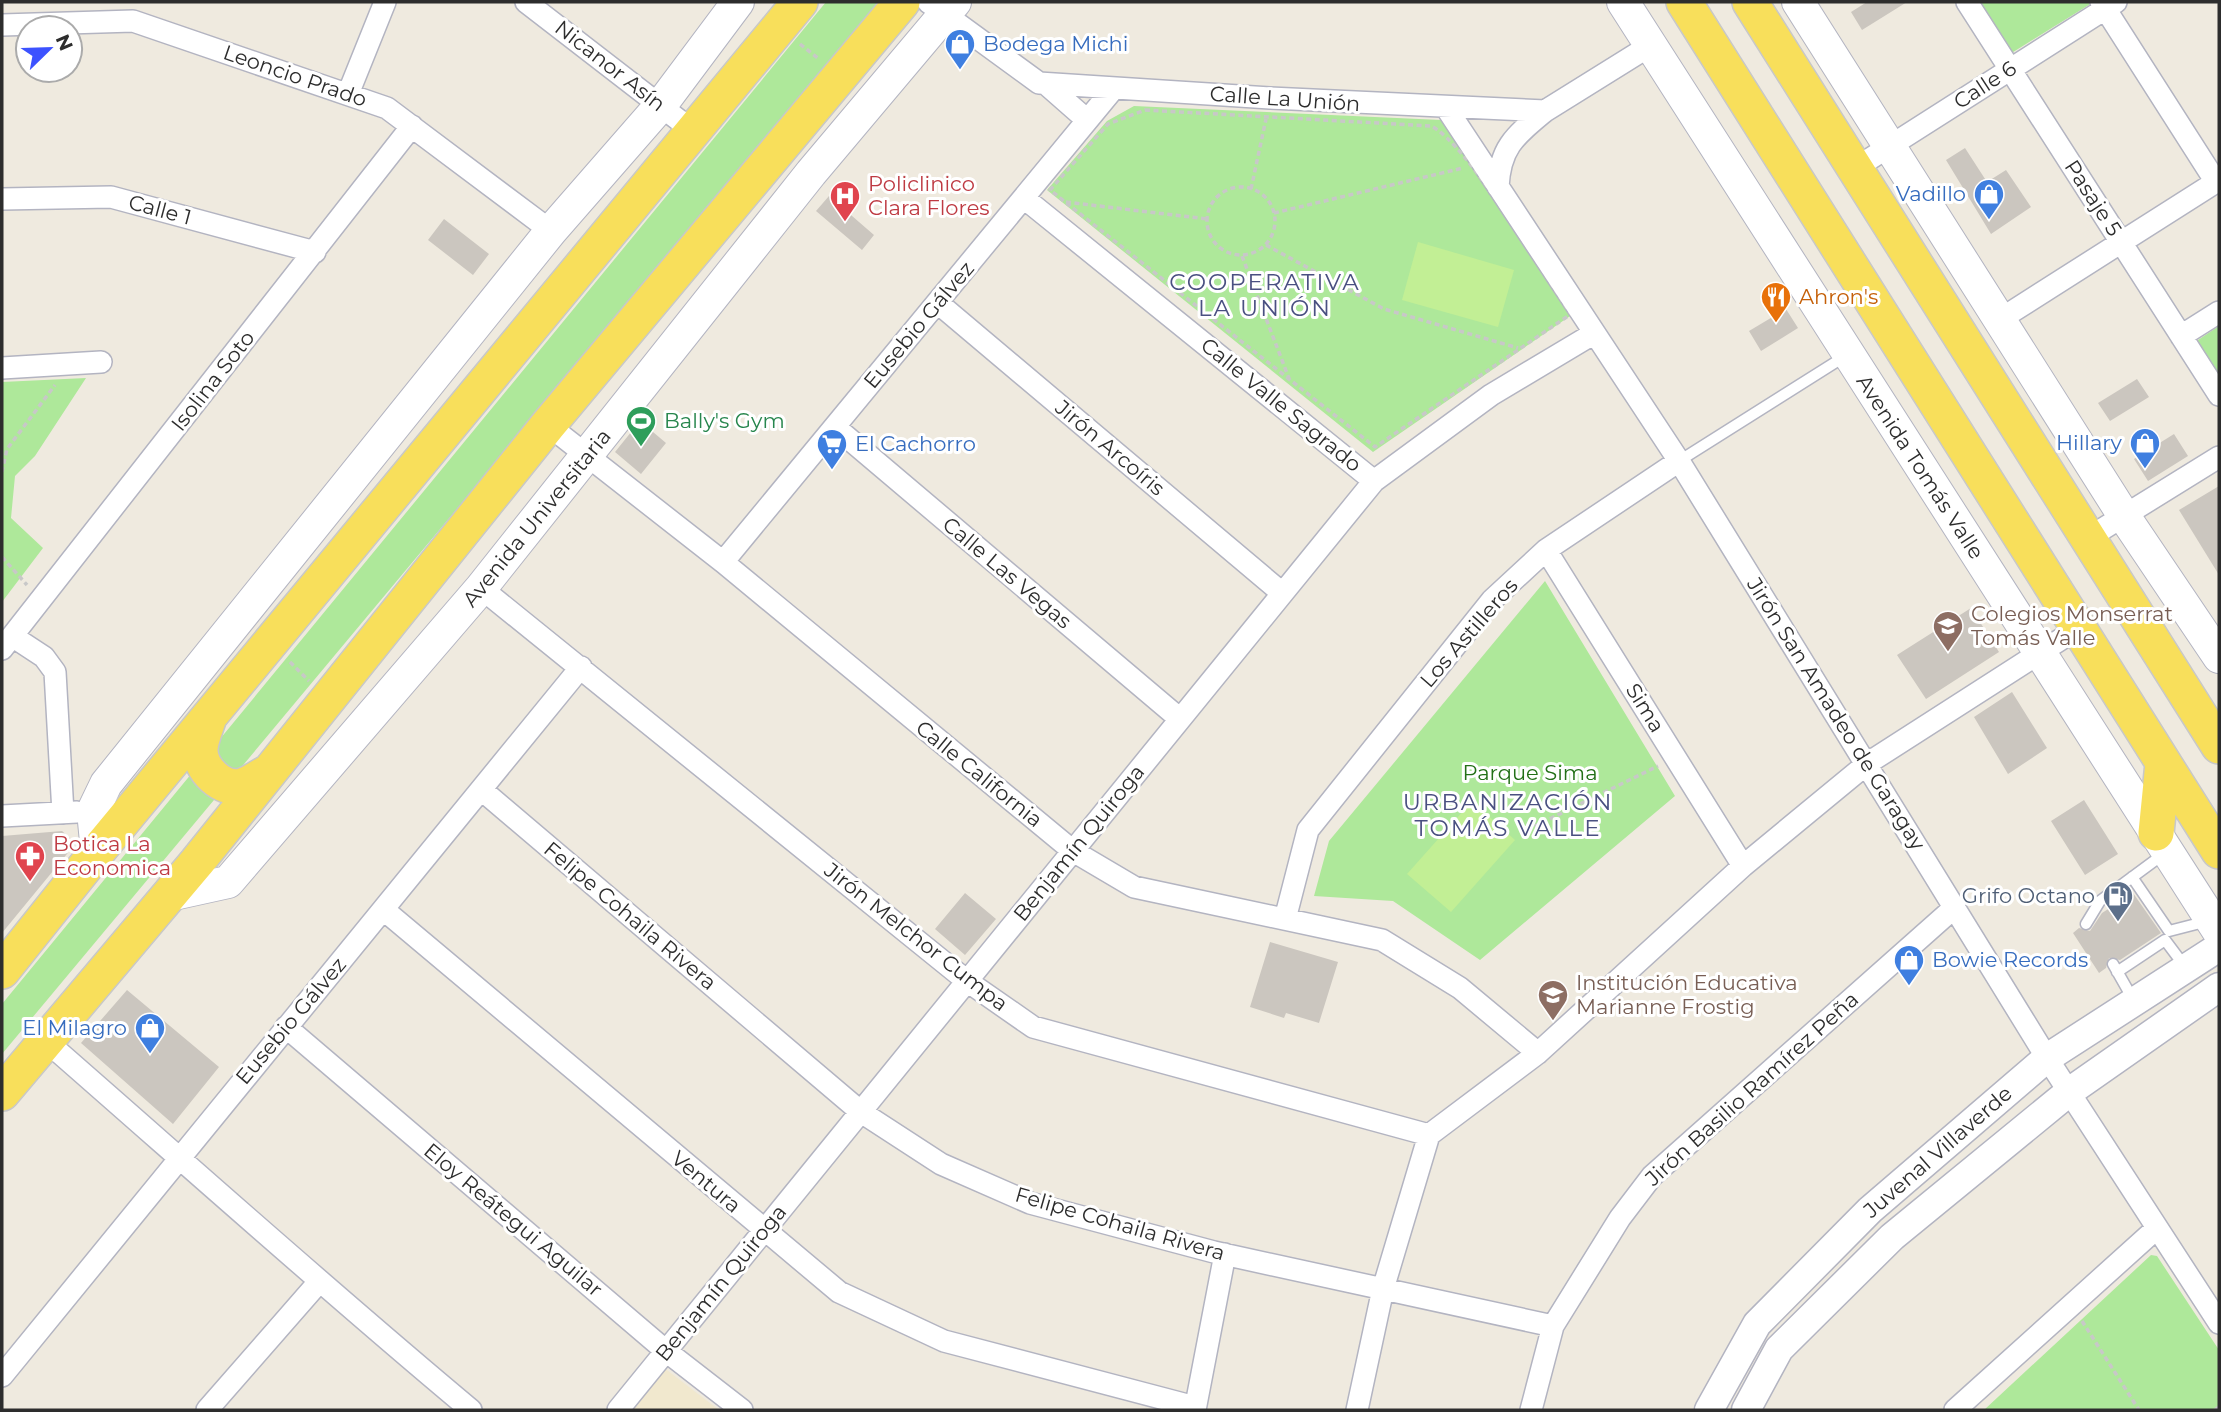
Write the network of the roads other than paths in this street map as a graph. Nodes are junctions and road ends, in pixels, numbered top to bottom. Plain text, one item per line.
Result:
1 (385, 2) edge
2 (526, 2) edge
3 (738, 2) edge
4 (902, 2) edge
5 (1623, 2) edge
6 (1684, 2) edge
7 (1750, 2) edge
8 (1798, 2) edge
9 (1967, 2) edge
10 (2108, 4) edge
11 (942, 6) edge
12 (790, 14) edge
13 (2, 25) edge
14 (1651, 45) junction
15 (2010, 69) junction
16 (1046, 84) junction
17 (1114, 88) junction
18 (348, 94) junction
19 (661, 105) junction
20 (1447, 108) junction
21 (1545, 111) junction
22 (1087, 120) junction
23 (412, 127) junction
24 (693, 131) junction
25 (1890, 146) junction
26 (1854, 169) junction
27 (2218, 181) edge
28 (1498, 187) junction
29 (1024, 198) junction
30 (2, 199) edge
31 (551, 231) junction
32 (2122, 243) junction
33 (315, 252) junction
34 (938, 303) junction
35 (2219, 312) edge
36 (1999, 320) junction
37 (1593, 334) junction
38 (2181, 335) junction
39 (1847, 355) junction
40 (101, 362) dead end
41 (2, 369) edge
42 (2219, 395) edge
43 (548, 425) junction
44 (835, 427) junction
45 (587, 456) junction
46 (2219, 457) edge
47 (1679, 461) junction
48 (1374, 481) junction
49 (2124, 516) junction
50 (2088, 538) junction
51 (1546, 550) junction
52 (723, 562) junction
53 (481, 588) junction
54 (1282, 593) junction
55 (2077, 629) junction
56 (7, 642) edge
57 (2040, 653) junction
58 (2219, 657) edge
59 (581, 667) junction
60 (2208, 704) edge
61 (209, 718) junction
62 (1180, 719) junction
63 (2219, 746) edge
64 (1868, 763) junction
65 (2163, 764) junction
66 (267, 774) junction
67 (483, 791) junction
68 (78, 812) junction
69 (2, 817) edge
70 (2162, 842) junction
71 (1073, 851) junction
72 (2219, 851) edge
73 (97, 852) junction
74 (1743, 866) junction
75 (2132, 877) junction
76 (169, 895) junction
77 (1955, 907) junction
78 (384, 909) junction
79 (1285, 919) junction
80 (2086, 923) dead end
81 (2217, 933) edge
82 (2167, 935) junction
83 (2186, 968) junction
84 (2, 971) edge
85 (967, 981) junction
86 (2219, 987) edge
87 (2135, 1001) junction
88 (286, 1027) junction
89 (46, 1041) junction
90 (1538, 1054) junction
91 (2047, 1058) junction
92 (2069, 1092) junction
93 (2, 1093) edge
94 (861, 1112) junction
95 (1429, 1135) junction
96 (179, 1156) junction
97 (2157, 1228) junction
98 (764, 1230) junction
99 (1225, 1254) junction
100 (317, 1283) junction
101 (1383, 1289) junction
102 (2219, 1323) edge
103 (1553, 1326) junction
104 (666, 1352) junction
105 (2, 1376) edge
106 (214, 1408) edge
107 (1195, 1409) edge
108 (471, 1410) edge
109 (618, 1410) edge
110 (742, 1410) edge
111 (1357, 1410) edge
112 (1531, 1410) edge
113 (1709, 1410) edge
114 (1746, 1410) edge
115 (1955, 1410) edge

1 - 18 street
2 - 19 street, Nicanor Asín
3 - 19 main road
4 - 43 main road
5 - 14 main road, Avenida Tomás Valle
6 - 55 main road
7 - 26 main road
8 - 25 main road
9 - 15 street, Pasaje 5
10 - 15 street, Calle 6
10 - 27 street
11 - 16 street, Calle La Unión
11 - 45 main road, Avenida Universitaria
12 - 24 main road
13 - 18 street, Leoncio Prado
14 - 21 street
14 - 39 main road, Avenida Tomás Valle
15 - 25 street, Calle 6
15 - 32 street, Pasaje 5
16 - 17 street, Calle La Unión
16 - 22 street
17 - 20 street, Calle La Unión
17 - 22 street, Eusebio Gálvez
18 - 23 street, Leoncio Prado
19 - 24 street, Nicanor Asín
19 - 31 main road
20 - 21 street, Calle La Unión
20 - 28 street, Jirón San Amadeo de Garagay
21 - 28 street
22 - 29 street, Eusebio Gálvez
23 - 31 street, Leoncio Prado
23 - 33 street, Isolina Soto
24 - 61 main road
25 - 26 street, Calle 6
25 - 36 main road
26 - 50 main road
27 - 32 street
28 - 37 street, Jirón San Amadeo de Garagay
29 - 34 street, Eusebio Gálvez
29 - 48 street, Calle Valle Sagrado
30 - 33 street, Calle 1
31 - 68 main road
32 - 36 street
32 - 38 street, Pasaje 5
33 - 56 street, Isolina Soto
34 - 44 street, Eusebio Gálvez
34 - 54 street, Jirón Arcoíris
35 - 38 street
36 - 49 main road
37 - 47 street, Jirón San Amadeo de Garagay
37 - 48 street, Benjamín Quiroga
38 - 42 street, Pasaje 5
39 - 47 lane, Los Astilleros
39 - 57 main road, Avenida Tomás Valle
40 - 41 street
43 - 45 street, Calle California
43 - 66 main road
44 - 52 street, Eusebio Gálvez
44 - 62 street, Calle Las Vegas
45 - 52 street, Calle California
45 - 53 main road, Avenida Universitaria
46 - 49 street
47 - 51 street, Los Astilleros
47 - 64 street, Jirón San Amadeo de Garagay
48 - 54 street, Benjamín Quiroga
49 - 50 street
49 - 58 main road
50 - 60 main road
51 - 74 street, Sima
51 - 79 street, Los Astilleros
52 - 71 street, Calle California
53 - 59 street, Jirón Melchor Cumpa
53 - 76 main road, Avenida Universitaria
54 - 62 street, Benjamín Quiroga
55 - 57 street
55 - 65 main road
56 - 68 street
57 - 64 street
57 - 70 main road, Avenida Tomás Valle
59 - 67 street, Eusebio Gálvez
59 - 85 street, Jirón Melchor Cumpa
60 - 63 main road
61 - 66 main road
61 - 73 main road
62 - 71 street, Benjamín Quiroga
64 - 74 street
64 - 77 street, Jirón San Amadeo de Garagay
65 - 70 main road
65 - 72 main road
66 - 76 main road
67 - 78 street, Eusebio Gálvez
67 - 94 street, Felipe Cohaila Rivera
68 - 69 street
68 - 73 main road
70 - 75 lane
70 - 81 main road, Avenida Tomás Valle
71 - 79 street, Calle California
71 - 85 street, Benjamín Quiroga
73 - 84 main road
74 - 90 street
75 - 80 lane
75 - 82 lane
76 - 89 main road
77 - 91 street, Jirón San Amadeo de Garagay
77 - 103 street, Jirón Basilio Ramírez Peña
78 - 88 street, Eusebio Gálvez
78 - 98 street, Ventura
79 - 90 street, Calle California
81 - 82 lane
81 - 83 street, Juvenal Villaverde
82 - 83 lane
82 - 87 lane
83 - 87 street, Juvenal Villaverde
85 - 94 street, Benjamín Quiroga
85 - 95 street, Jirón Melchor Cumpa
86 - 92 street, Juvenal Villaverde
87 - 91 street, Juvenal Villaverde
88 - 96 street, Eusebio Gálvez
88 - 104 street, Eloy Reátegui Aguilar
89 - 93 main road
89 - 96 street
90 - 95 street
91 - 92 street, Jirón San Amadeo de Garagay
91 - 113 street, Juvenal Villaverde
92 - 97 street, Jirón San Amadeo de Garagay
92 - 114 street, Juvenal Villaverde
94 - 98 street, Benjamín Quiroga
94 - 99 street, Felipe Cohaila Rivera
95 - 101 street
96 - 100 street
96 - 105 street, Eusebio Gálvez
97 - 102 street, Jirón San Amadeo de Garagay
97 - 115 street
98 - 104 street, Benjamín Quiroga
98 - 107 street, Ventura
99 - 101 street, Felipe Cohaila Rivera
99 - 107 street
100 - 106 street
100 - 108 street
101 - 103 street, Felipe Cohaila Rivera
101 - 111 street
103 - 112 street, Jirón Basilio Ramírez Peña
104 - 109 street, Benjamín Quiroga
104 - 110 street, Eloy Reátegui Aguilar

